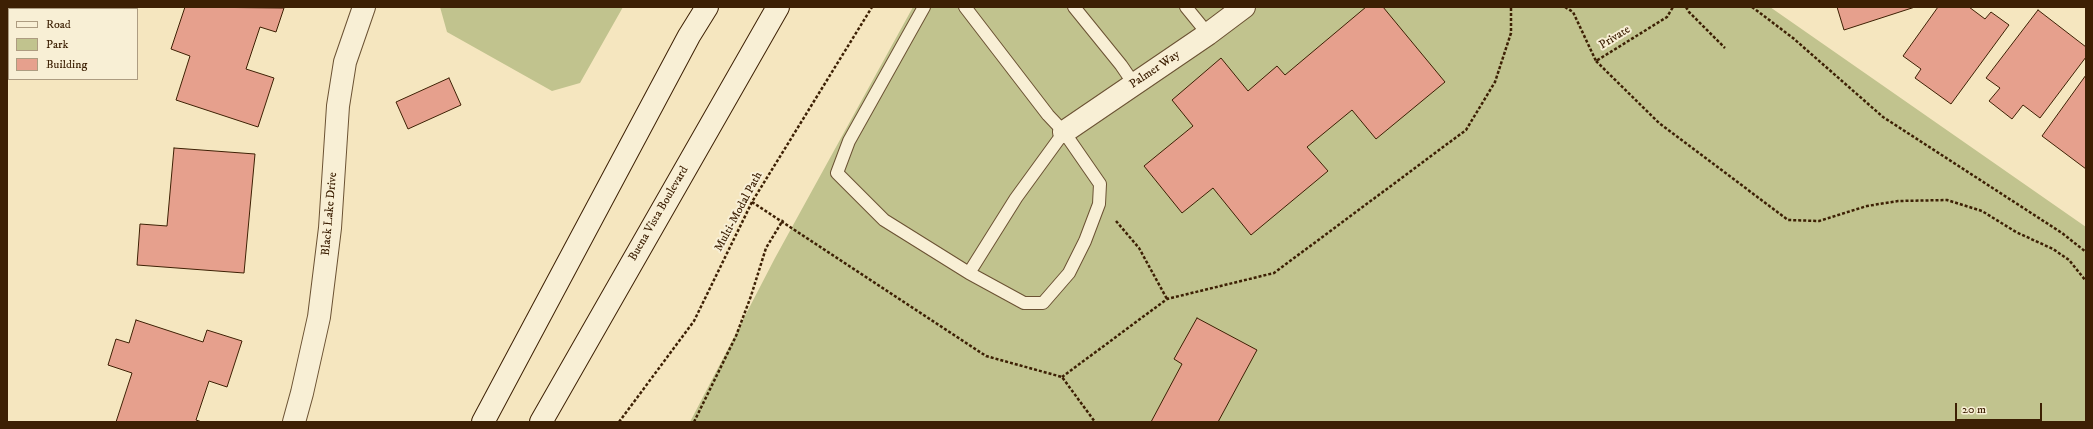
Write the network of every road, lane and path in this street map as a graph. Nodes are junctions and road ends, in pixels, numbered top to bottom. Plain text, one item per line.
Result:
1 (364, 7) edge
2 (707, 7) edge
3 (778, 7) edge
4 (872, 7) edge
5 (924, 7) edge
6 (965, 7) edge
7 (1074, 7) edge
8 (1186, 7) edge
9 (1244, 7) edge
10 (1511, 7) edge
11 (1565, 7) edge
12 (1673, 7) edge
13 (1686, 7) edge
14 (1752, 7) edge
15 (1208, 34) junction
16 (1726, 48) dead end
17 (1596, 61) junction
18 (1134, 84) junction
19 (1064, 132) junction
20 (752, 202) junction
21 (1099, 204) junction
22 (782, 220) junction
23 (2086, 252) edge
24 (969, 273) junction
25 (2086, 281) edge
26 (1167, 299) junction
27 (1062, 377) junction
28 (294, 422) edge
29 (483, 422) edge
30 (542, 422) edge
31 (620, 422) edge
32 (694, 422) edge
33 (1095, 422) edge

1 - 28 main road, Black Lake Drive
2 - 29 main road
3 - 30 main road, Buena Vista Boulevard
4 - 20 path, Multi-Modal Path
5 - 24 lane
6 - 19 lane
7 - 18 lane
8 - 15 lane
9 - 15 main road, Palmer Way
10 - 26 path
11 - 17 path, Private
12 - 17 path, Private
13 - 16 path
14 - 23 path
15 - 18 main road, Palmer Way
17 - 25 path
18 - 19 main road, Palmer Way
19 - 21 lane
19 - 24 lane
20 - 22 path
20 - 31 path, Multi-Modal Path
21 - 24 lane
21 - 26 path
22 - 27 path
22 - 32 path
26 - 27 path
27 - 33 path

